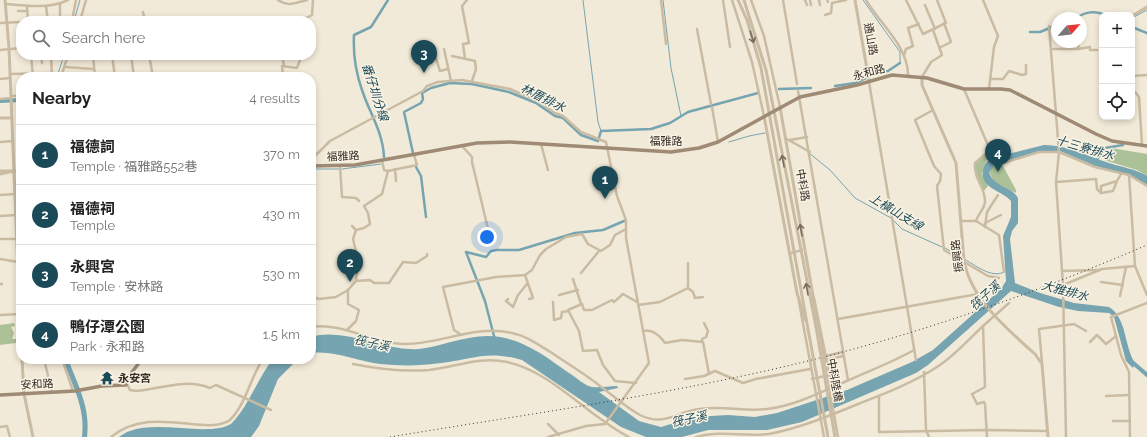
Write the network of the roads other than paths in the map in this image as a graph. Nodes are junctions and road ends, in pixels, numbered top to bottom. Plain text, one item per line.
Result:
1 (5, 0) edge
2 (68, 0) edge
3 (76, 0) edge
4 (86, 0) edge
5 (278, 0) edge
6 (307, 0) edge
7 (313, 0) edge
8 (467, 0) edge
9 (661, 0) edge
10 (723, 0) edge
11 (732, 0) edge
12 (738, 0) edge
13 (744, 0) edge
14 (751, 0) edge
15 (783, 0) edge
16 (805, 0) edge
17 (810, 0) edge
18 (819, 0) edge
19 (846, 0) edge
20 (855, 0) edge
21 (866, 0) edge
22 (906, 0) edge
23 (937, 0) edge
24 (983, 0) edge
25 (0, 1) edge
26 (6, 4) junction
27 (60, 4) junction
28 (806, 5) dead end
29 (811, 5) dead end
30 (925, 5) dead end
31 (27, 6) junction
32 (46, 6) junction
33 (820, 6) dead end
34 (1147, 7) edge
35 (18, 11) dead end
36 (27, 11) junction
37 (143, 12) dead end
38 (1135, 14) edge
39 (825, 15) dead end
40 (28, 16) edge
41 (47, 16) edge
42 (60, 16) edge
43 (73, 16) edge
44 (82, 16) edge
45 (144, 16) edge
46 (310, 16) edge
47 (7, 22) junction
48 (16, 22) edge
49 (0, 23) edge
50 (944, 23) junction
51 (919, 24) junction
52 (1049, 26) dead end
53 (698, 29) dead end
54 (934, 30) junction
55 (666, 44) dead end
56 (730, 46) dead end
57 (9, 48) junction
58 (16, 48) edge
59 (939, 48) junction
60 (444, 49) dead end
61 (1052, 49) junction
62 (1078, 49) joint
63 (0, 50) edge
64 (1097, 50) dead end
65 (434, 52) dead end
66 (452, 56) dead end
67 (904, 56) junction
68 (32, 60) edge
69 (42, 60) edge
70 (51, 60) edge
71 (67, 60) edge
72 (93, 60) edge
73 (113, 60) edge
74 (132, 60) edge
75 (151, 60) edge
76 (283, 60) edge
77 (300, 60) edge
78 (465, 60) junction
79 (42, 63) dead end
80 (1026, 65) dead end
81 (284, 66) junction
82 (65, 67) junction
83 (94, 69) junction
84 (448, 69) junction
85 (33, 72) edge
86 (52, 72) edge
87 (63, 72) edge
88 (94, 72) edge
89 (114, 72) edge
90 (133, 72) edge
91 (152, 72) edge
92 (282, 72) edge
93 (10, 74) junction
94 (16, 74) edge
95 (908, 75) junction
96 (1147, 75) edge
97 (1135, 76) edge
98 (922, 77) junction
99 (10, 78) junction
100 (0, 79) edge
101 (990, 79) junction
102 (451, 80) junction
103 (472, 81) junction
104 (869, 81) junction
105 (797, 84) dead end
106 (964, 89) junction
107 (989, 89) junction
108 (798, 91) dead end
109 (1135, 92) edge
110 (800, 97) junction
111 (16, 98) edge
112 (0, 99) edge
113 (11, 99) junction
114 (780, 107) junction
115 (774, 110) junction
116 (933, 110) junction
117 (770, 113) junction
118 (1055, 113) junction
119 (764, 116) junction
120 (0, 118) edge
121 (12, 118) junction
122 (807, 137) junction
123 (786, 138) junction
124 (790, 140) junction
125 (13, 141) junction
126 (0, 142) edge
127 (718, 142) junction
128 (541, 144) junction
129 (1142, 145) junction
130 (462, 146) junction
131 (1147, 146) edge
132 (606, 147) junction
133 (990, 150) junction
134 (810, 152) junction
135 (1059, 152) junction
136 (317, 153) edge
137 (414, 154) junction
138 (382, 161) junction
139 (316, 166) edge
140 (340, 168) junction
141 (395, 169) junction
142 (548, 170) dead end
143 (0, 171) edge
144 (388, 171) junction
145 (14, 172) junction
146 (0, 174) edge
147 (1121, 174) junction
148 (1129, 175) junction
149 (1117, 180) junction
150 (396, 181) dead end
151 (1056, 182) junction
152 (1147, 186) edge
153 (1101, 193) junction
154 (16, 194) joint
155 (0, 195) edge
156 (998, 195) dead end
157 (358, 201) dead end
158 (16, 215) edge
159 (1001, 215) dead end
160 (0, 216) edge
161 (962, 221) junction
162 (976, 221) junction
163 (985, 225) junction
164 (352, 226) dead end
165 (488, 229) dead end
166 (626, 229) junction
167 (356, 230) junction
168 (0, 239) edge
169 (16, 239) edge
170 (805, 250) junction
171 (599, 251) junction
172 (800, 251) junction
173 (795, 252) junction
174 (790, 253) junction
175 (427, 254) dead end
176 (0, 259) edge
177 (964, 261) junction
178 (16, 262) edge
179 (688, 264) dead end
180 (1135, 266) junction
181 (1126, 267) junction
182 (1102, 270) junction
183 (1062, 271) junction
184 (1004, 272) dead end
185 (581, 273) dead end
186 (525, 275) junction
187 (999, 278) dead end
188 (573, 279) dead end
189 (356, 281) junction
190 (1101, 282) dead end
191 (527, 284) junction
192 (1063, 285) junction
193 (1123, 285) junction
194 (688, 288) junction
195 (348, 290) junction
196 (578, 290) junction
197 (978, 294) junction
198 (559, 295) dead end
199 (1147, 295) edge
200 (813, 296) junction
201 (1120, 296) dead end
202 (703, 297) dead end
203 (316, 298) edge
204 (508, 299) dead end
205 (529, 299) dead end
206 (554, 302) dead end
207 (799, 302) junction
208 (637, 303) junction
209 (1009, 303) dead end
210 (1147, 303) edge
211 (581, 304) junction
212 (907, 307) junction
213 (561, 308) dead end
214 (569, 311) junction
215 (562, 312) junction
216 (16, 314) edge
217 (996, 314) junction
218 (0, 315) edge
219 (838, 318) junction
220 (704, 323) dead end
221 (983, 326) junction
222 (1064, 326) junction
223 (316, 327) edge
224 (816, 327) junction
225 (808, 329) junction
226 (347, 330) junction
227 (643, 331) junction
228 (1086, 331) dead end
229 (460, 334) junction
230 (1116, 336) junction
231 (702, 342) junction
232 (1090, 342) dead end
233 (914, 350) junction
234 (843, 352) junction
235 (826, 356) junction
236 (843, 356) junction
237 (826, 360) junction
238 (916, 360) dead end
239 (22, 364) edge
240 (45, 364) edge
241 (64, 364) edge
242 (138, 364) edge
243 (260, 364) edge
244 (353, 364) dead end
245 (1042, 364) junction
246 (810, 369) dead end
247 (924, 373) junction
248 (709, 374) junction
249 (830, 375) junction
250 (685, 379) dead end
251 (812, 379) dead end
252 (848, 380) junction
253 (636, 383) junction
254 (127, 384) junction
255 (832, 387) junction
256 (74, 391) junction
257 (52, 392) junction
258 (24, 394) junction
259 (0, 395) edge
260 (1130, 395) junction
261 (879, 396) junction
262 (1106, 396) dead end
263 (245, 398) junction
264 (621, 404) junction
265 (271, 410) dead end
266 (1113, 421) dead end
267 (1130, 421) junction
268 (606, 423) junction
269 (548, 424) dead end
270 (0, 427) edge
271 (215, 429) dead end
272 (201, 430) dead end
273 (986, 430) junction
274 (1047, 431) junction
275 (927, 432) junction
276 (558, 436) edge
277 (10, 437) edge
278 (33, 437) edge
279 (111, 437) edge
280 (548, 437) edge
281 (629, 437) edge
282 (696, 437) edge
283 (824, 437) edge
284 (828, 437) edge
285 (835, 437) edge
286 (838, 437) edge
287 (929, 437) edge
288 (987, 437) edge
289 (1048, 437) edge
290 (1066, 437) edge
291 (1130, 437) edge

1 - 25 street
1 - 26 street
2 - 27 street
3 - 43 street
4 - 44 street
5 - 6 street
7 - 46 street
8 - 78 street
9 - 55 street
10 - 56 street
11 - 119 street
12 -> 117 street, 中科路
13 - 115 street, 中科路
14 - 114 street, 中科路
15 - 105 street
16 - 28 street
17 - 29 street
18 - 33 street
19 - 39 street
20 - 104 street, 通山路
21 - 67 street
22 - 51 street
23 - 50 street
24 - 101 street
26 - 31 street
26 - 47 street
27 - 32 street
27 - 42 street
30 - 54 street
31 - 32 street
31 - 36 street
32 - 41 street
34 - 38 street
35 - 36 street
36 - 40 street
37 - 45 street
47 - 48 street
47 - 49 street
47 - 57 street
50 - 54 street
50 - 59 street
51 - 54 street
51 - 67 street
52 - 61 street
53 - 127 street
54 - 59 street
57 - 58 street
57 - 63 street
57 - 93 street
59 - 98 street
60 - 84 street
61 - 62 street
61 - 118 street
62 - 64 street
65 - 84 street
66 - 78 street
67 - 95 street
68 - 85 street
69 - 79 street
70 - 86 street
71 - 82 street
72 - 83 street
73 - 89 street
74 - 90 street
75 - 91 street
76 - 81 street
77 - 81 street
78 - 103 street
80 - 101 street
81 - 92 street
82 - 83 street
82 - 87 street
83 - 88 street
84 - 102 street
93 - 94 street
93 - 99 street
95 - 98 main road, 永和路
95 - 104 main road, 永和路
96 - 97 street
98 - 106 main road, 永和路
98 - 116 street, 振興路
99 - 100 street
99 - 113 street
101 - 107 street
102 - 103 street
102 - 136 street
103 - 132 street
104 - 110 main road, 永和路
104 - 212 street
106 - 107 main road, 永和路
106 - 133 street
107 - 118 main road, 永和路
108 - 110 street
109 - 129 street
110 - 114 main road, 永和路
110 - 122 street
111 - 113 street
112 - 113 street
113 - 121 street
114 - 115 main road, 福雅路
114 - 123 street, 中科路
115 - 117 main road, 福雅路
172 -> 115 street, 中科路
116 - 161 street, 振興路
116 - 177 street
117 - 119 main road, 福雅路
117 - 173 street, 中科路
118 - 129 main road, 永和路
118 - 135 street
119 - 127 main road, 福雅路
119 - 174 street
120 - 121 street
121 - 125 street
122 - 124 street
122 - 134 street
123 - 124 street
170 -> 123 street, 中科路
124 - 134 street
125 - 126 street
125 - 145 street
127 - 132 main road, 福雅路
128 - 130 main road, 福雅路
128 - 132 main road, 福雅路
128 - 142 street
129 - 131 main road, 永和路
130 - 137 main road, 福雅路
130 - 165 street
132 - 166 street
133 - 135 street
133 - 162 street
134 - 219 street
135 - 147 street
135 - 151 street
137 - 138 main road, 福雅路
137 - 141 street
138 - 140 main road, 福雅路
138 - 144 street
139 - 140 main road, 福雅路
140 - 157 street
141 - 144 street
141 - 150 street
143 - 145 street
144 - 167 street
145 - 146 street
145 - 154 street
147 - 148 street
147 - 149 street
148 - 152 street
148 - 180 street
149 - 153 street
149 - 153 street
151 - 153 street
151 - 183 street
154 - 155 street
156 - 163 street
158 - 160 street
159 - 163 street
161 - 162 street
161 - 177 street, 振興路
162 - 163 street
163 - 184 street
164 - 167 street
166 - 171 street
166 - 208 street
167 - 189 street
168 - 169 street
170 - 172 street
170 - 200 street, 中科路
171 - 185 street
171 - 186 street
172 - 173 street
224 -> 172 street, 中科路
173 - 174 street
173 - 225 street, 中科路
174 - 207 street
175 - 189 street
176 - 178 street
177 - 187 street
177 - 197 street, 振興路
179 - 194 street
180 - 181 street
180 - 199 street
181 - 182 street
181 - 193 street
182 - 183 street
182 - 192 street
183 - 192 street
186 - 191 street
186 - 229 street
188 - 196 street
189 - 195 street
190 - 193 street
191 - 204 street
191 - 205 street
192 - 222 street
193 - 201 street
194 - 202 street
194 - 208 street
195 - 203 street
195 - 226 street
196 - 198 street
196 - 211 street
197 - 212 street
197 - 217 street, 振興路
200 - 224 street
200 - 235 street, 中科路
200 - 286 street, bridge
206 - 215 street
207 - 225 street
207 - 283 street, bridge
208 - 211 street
208 - 227 street
209 - 217 street
210 - 230 street
211 - 214 street
212 - 219 street
212 - 233 street
213 - 215 street
214 - 215 street
214 - 253 street
216 - 218 street
217 - 221 street
217 - 245 street, 振興路
219 - 234 street
220 - 231 street
221 - 247 street
221 - 273 street
222 - 228 street
222 - 245 street
222 - 290 street
223 - 226 street
224 - 285 street, 中科陸橋, bridge
225 - 284 street, 中科陸橋, bridge
226 - 229 street
227 - 231 street
227 - 253 street
229 - 264 street
230 - 232 street
230 - 260 street
231 - 248 street
233 - 238 street
233 - 252 street
234 - 235 street
234 - 236 street
235 - 237 street, 中科路
236 - 237 street
236 - 252 street
237 - 249 street, 中科路
239 - 258 street
240 - 257 street
241 - 256 street
242 - 254 main road
243 - 263 street
244 - 268 street
245 - 274 street
246 - 248 street
247 - 261 street
247 - 275 street
248 - 250 street
249 - 251 street
249 - 255 street, 中科路
252 - 255 street
253 - 264 street
254 - 256 main road, 安和路
254 - 263 street
255 - 264 street
256 - 257 main road, 安和路
257 - 258 main road, 安和路
258 - 259 main road, 安和路
258 - 278 street
260 - 262 street
260 - 267 street
261 - 275 street
261 - 282 street
263 - 265 street
263 - 271 street
264 - 268 street
266 - 267 street
267 - 291 street
268 - 276 street
268 - 281 street
269 - 276 street
270 - 277 street
272 - 279 street
273 - 274 street
273 - 275 street
273 - 288 street
274 - 289 street
275 - 287 street
276 - 280 street

